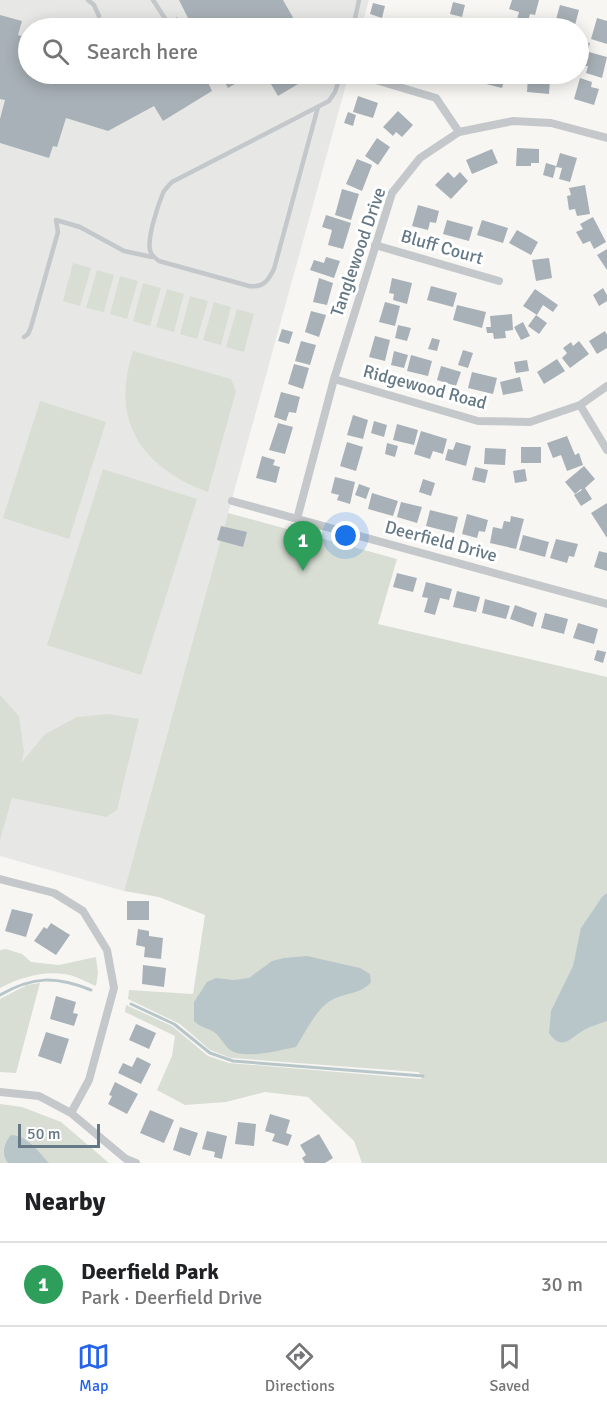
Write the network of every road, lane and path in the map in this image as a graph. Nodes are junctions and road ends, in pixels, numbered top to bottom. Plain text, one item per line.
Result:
1 (88, 0) edge
2 (153, 0) edge
3 (359, 0) edge
4 (99, 16) dead end
5 (165, 18) edge
6 (355, 18) edge
7 (338, 84) edge
8 (389, 84) edge
9 (318, 107) junction
10 (459, 132) junction
11 (607, 138) edge
12 (375, 245) junction
13 (152, 257) junction
14 (500, 281) dead end
15 (24, 337) dead end
16 (334, 379) junction
17 (607, 386) edge
18 (580, 405) junction
19 (607, 450) edge
20 (232, 501) dead end
21 (297, 519) junction
22 (607, 604) edge
23 (0, 879) edge
24 (0, 1092) edge
25 (71, 1113) junction
26 (136, 1163) edge

1 - 4 lane
2 - 5 lane
3 - 6 lane
7 - 9 lane
8 - 10 street
9 - 13 lane
9 - 13 lane
10 - 11 street, Tanglewood Drive
10 - 12 street, Tanglewood Drive
12 - 14 street, Bluff Court
12 - 16 street, Tanglewood Drive
13 - 15 lane
16 - 18 street, Ridgewood Road
16 - 21 street, Tanglewood Drive
17 - 18 street, Ridgewood Road
18 - 19 street
20 - 21 street, Deerfield Drive
21 - 22 street, Deerfield Drive
23 - 25 street
24 - 25 street
25 - 26 street

